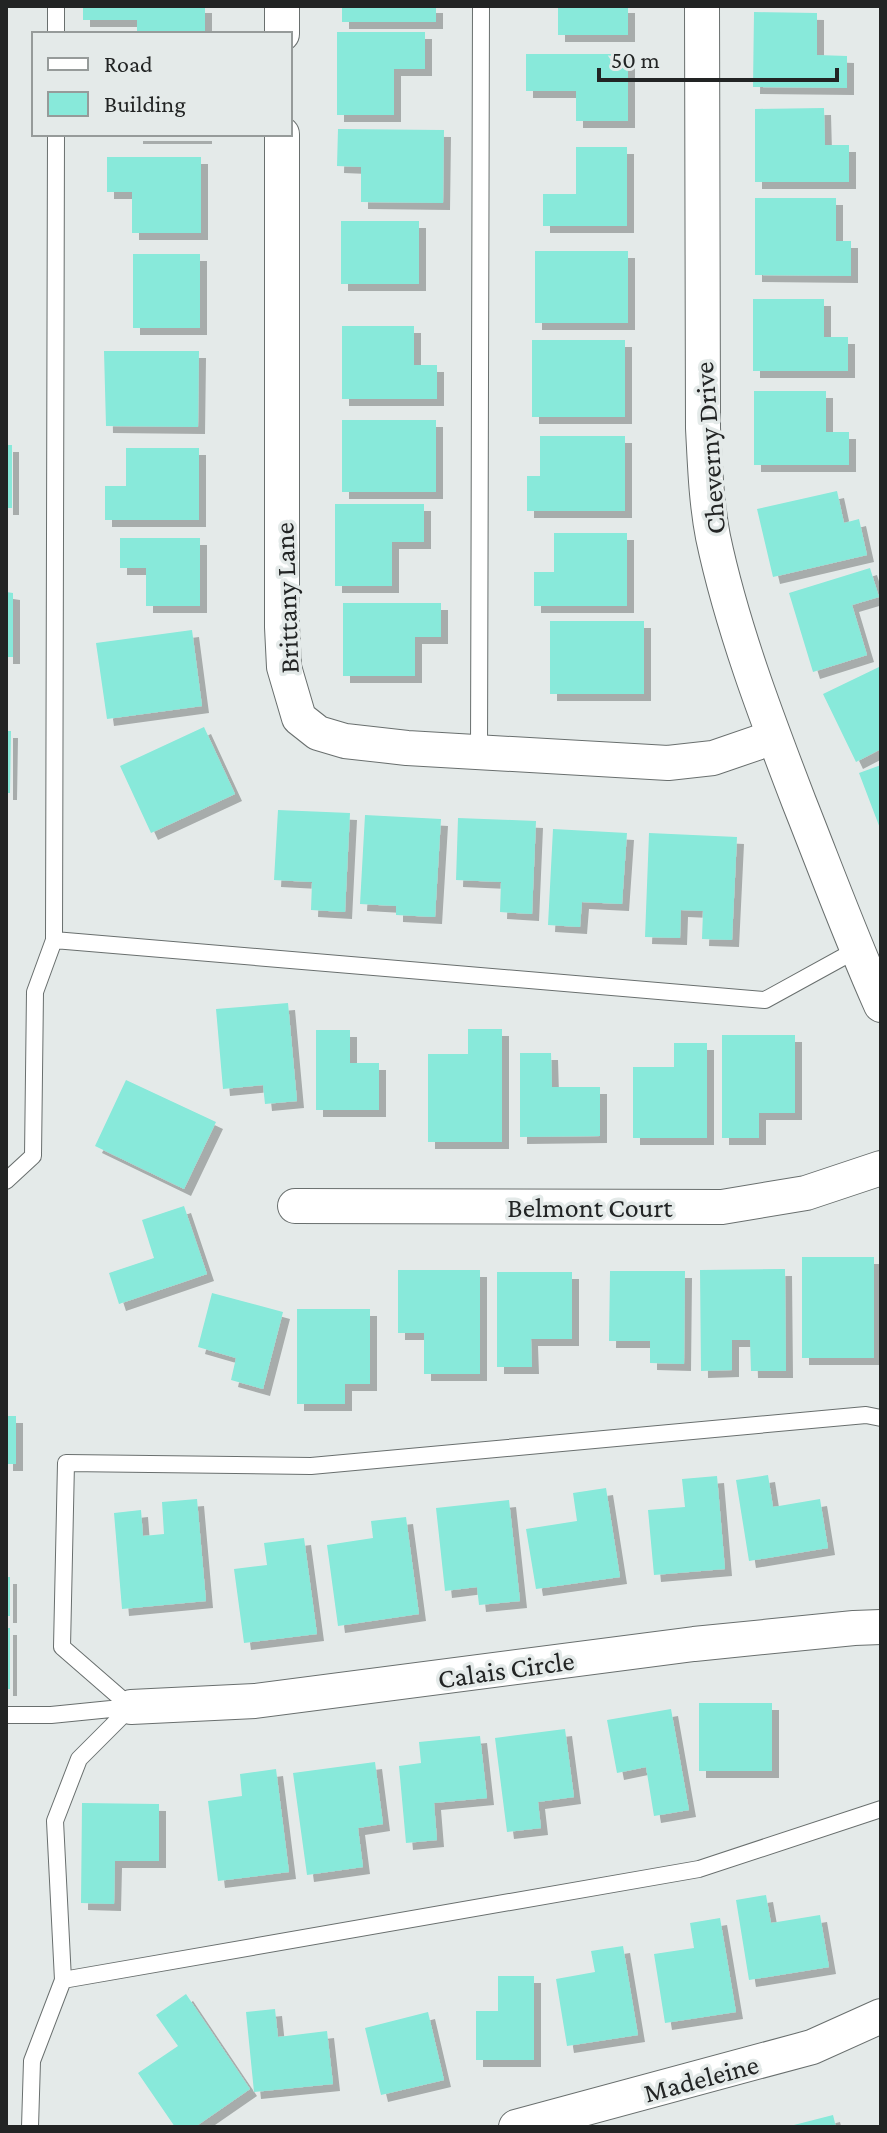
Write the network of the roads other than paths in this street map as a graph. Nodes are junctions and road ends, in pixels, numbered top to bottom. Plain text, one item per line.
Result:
1 (56, 6) edge
2 (282, 6) edge
3 (481, 6) edge
4 (702, 6) edge
5 (56, 32) edge
6 (282, 32) edge
7 (56, 136) edge
8 (282, 136) edge
9 (774, 737) junction
10 (479, 752) junction
11 (54, 940) junction
12 (856, 950) junction
13 (881, 1005) edge
14 (881, 1168) edge
15 (6, 1181) edge
16 (295, 1206) dead end
17 (881, 1418) edge
18 (881, 1627) edge
19 (131, 1707) junction
20 (6, 1715) edge
21 (881, 1809) edge
22 (63, 1980) junction
23 (881, 2016) edge
24 (590, 2117) edge
25 (30, 2127) edge
26 (516, 2127) edge

1 - 5 lane
2 - 6 street
3 - 10 lane
4 - 9 street, Cheverny Drive
7 - 11 lane
8 - 10 street, Brittany Lane
9 - 10 street, Brittany Lane
9 - 12 street, Cheverny Drive
11 - 12 lane
11 - 15 lane
12 - 13 street, Cheverny Drive
14 - 16 street, Belmont Court
17 - 19 lane
18 - 19 street, Calais Circle
19 - 20 lane
19 - 22 lane
21 - 22 lane
22 - 25 lane
23 - 24 street, Madeleine
24 - 26 street, Madeleine

